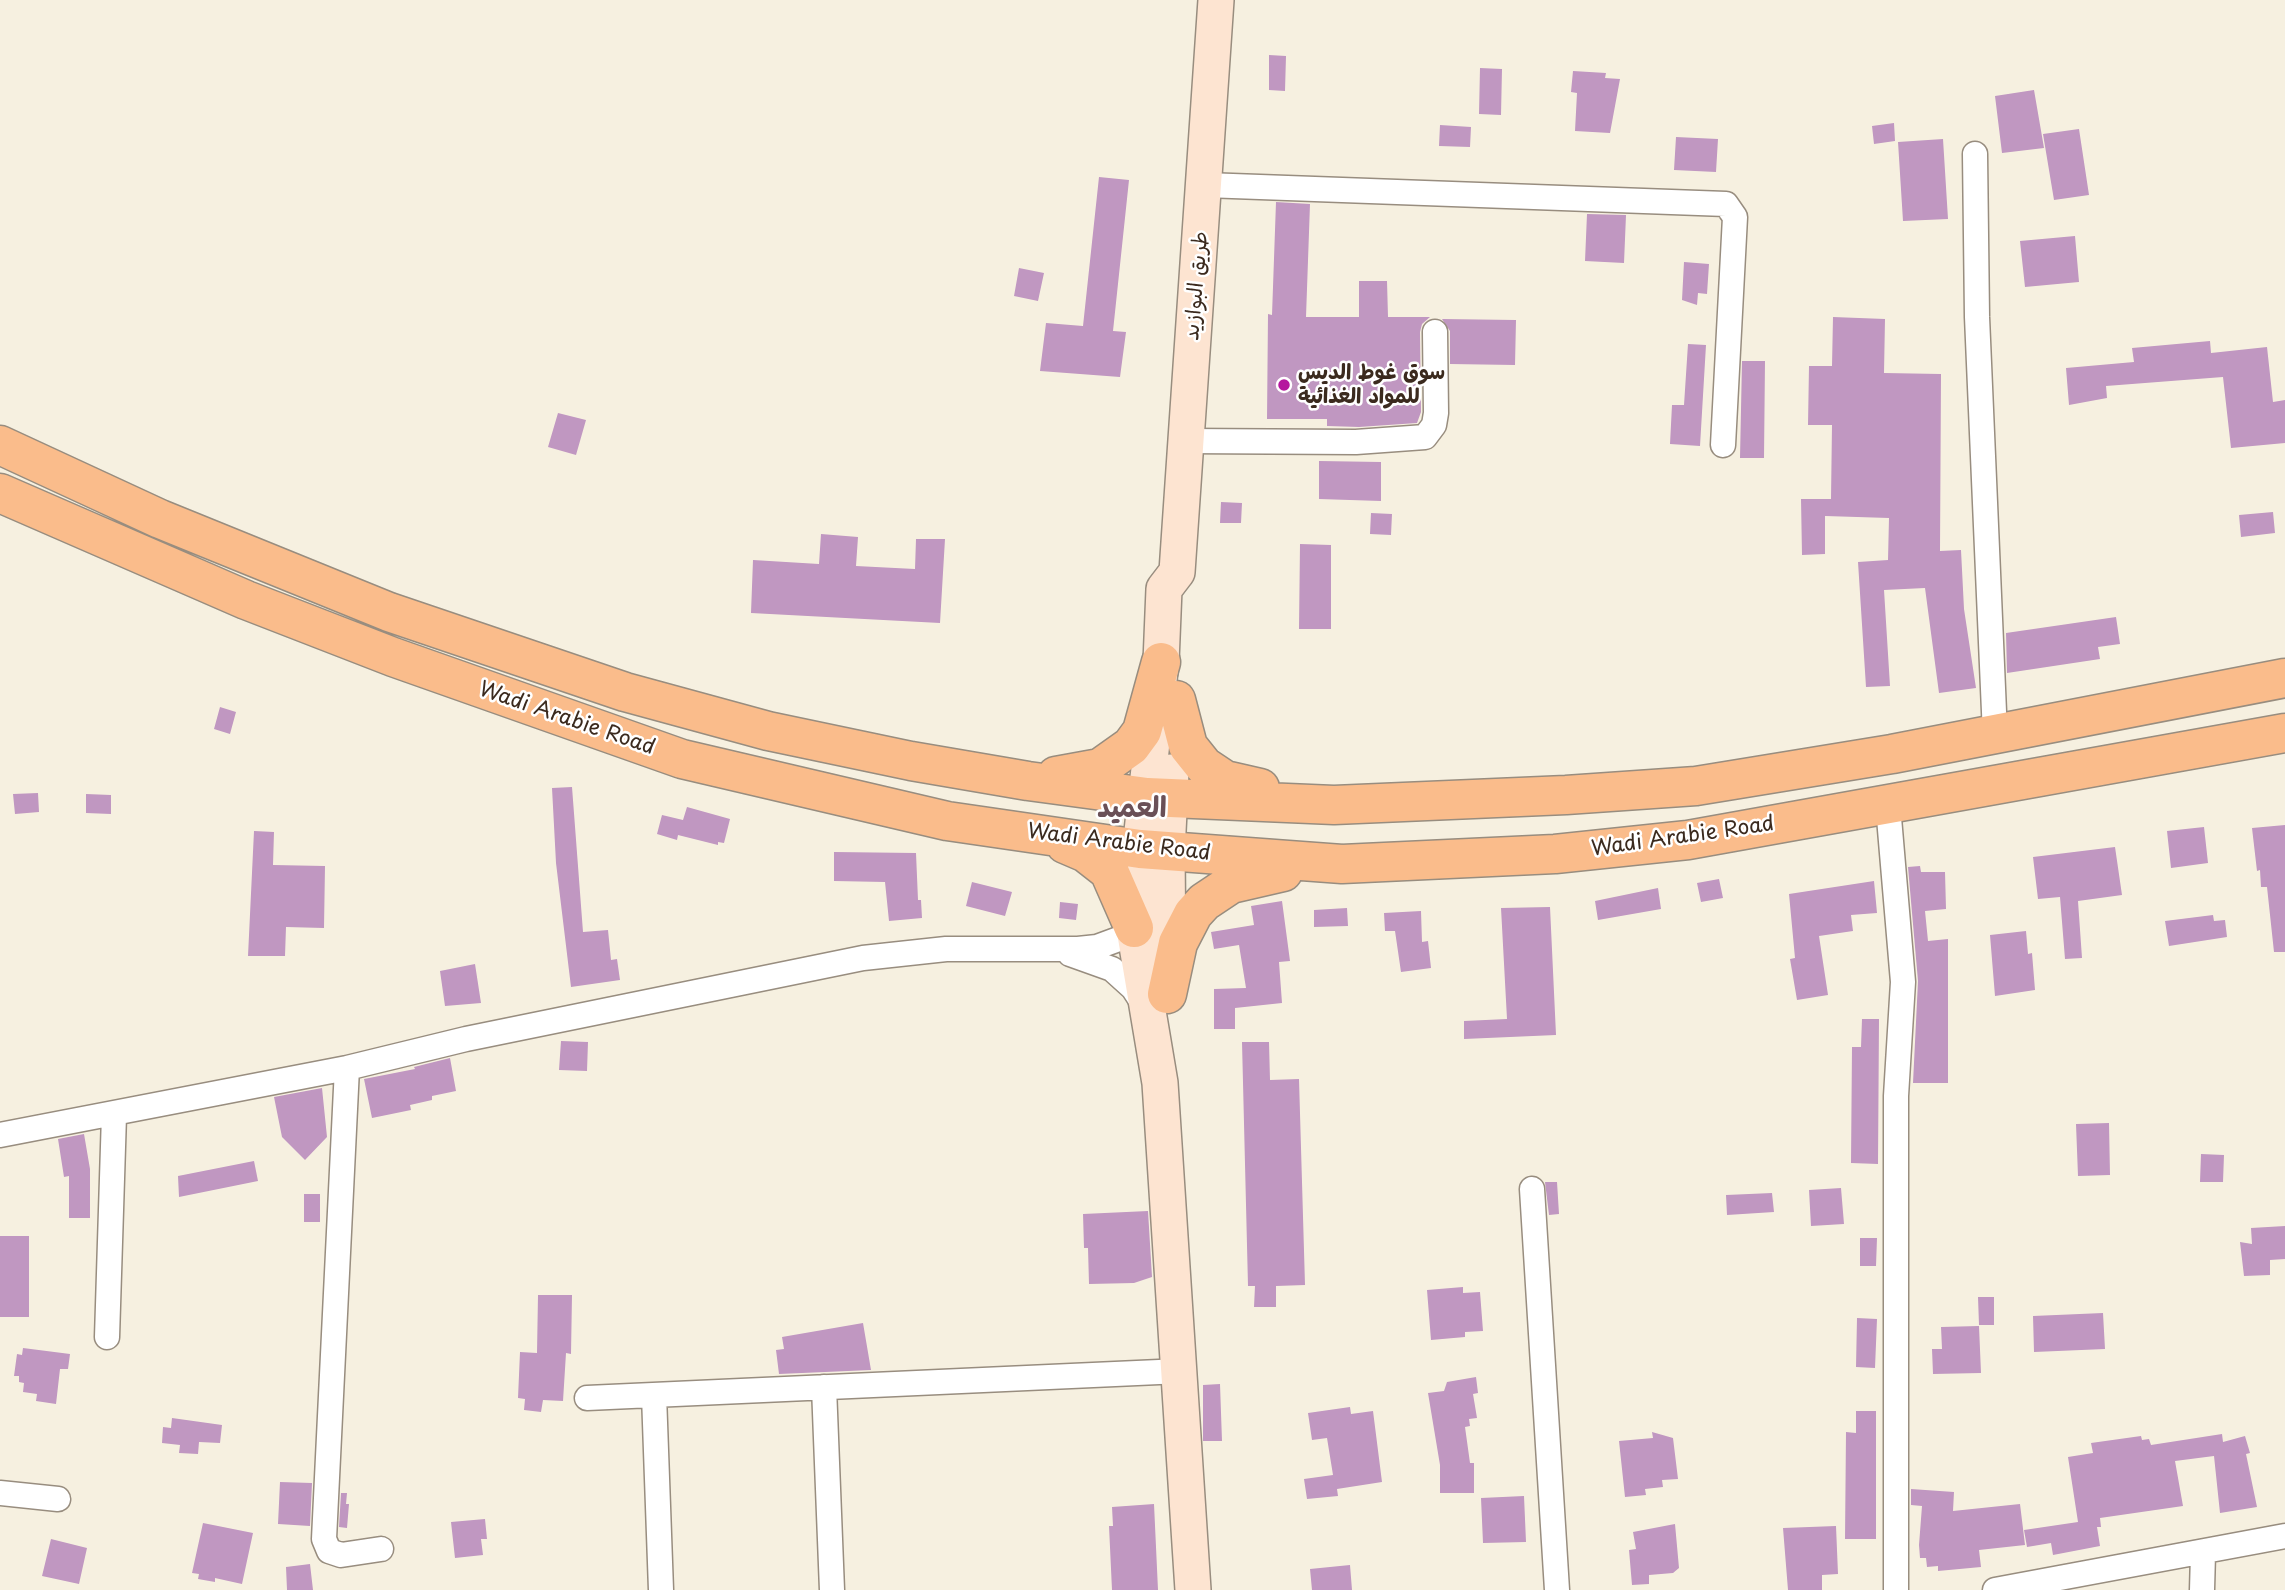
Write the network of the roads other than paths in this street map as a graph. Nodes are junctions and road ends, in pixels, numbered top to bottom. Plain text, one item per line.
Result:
1 (1216, 0) edge
2 (1975, 154) dead end
3 (1205, 186) junction
4 (1435, 332) dead end
5 (1185, 441) junction
6 (0, 445) edge
7 (1723, 446) dead end
8 (0, 493) edge
9 (1177, 572) junction
10 (1161, 662) junction
11 (2285, 678) edge
12 (1176, 700) junction
13 (2092, 715) junction
14 (2285, 733) edge
15 (1995, 735) junction
16 (2096, 765) junction
17 (1028, 781) junction
18 (1158, 798) junction
19 (1334, 804) junction
20 (1888, 806) junction
21 (1040, 834) junction
22 (1153, 850) junction
23 (1342, 864) junction
24 (1135, 931) junction
25 (1056, 950) junction
26 (1157, 1002) junction
27 (347, 1068) junction
28 (114, 1115) junction
29 (0, 1135) edge
30 (1532, 1189) dead end
31 (107, 1337) dead end
32 (1181, 1371) junction
33 (824, 1387) junction
34 (654, 1395) junction
35 (587, 1398) dead end
36 (0, 1493) edge
37 (58, 1499) dead end
38 (2285, 1536) edge
39 (381, 1549) dead end
40 (2203, 1554) junction
41 (661, 1590) edge
42 (832, 1590) edge
43 (1193, 1590) edge
44 (1557, 1590) edge
45 (1896, 1590) edge
46 (1996, 1590) edge
47 (2202, 1590) edge

1 - 3 main road, طريق البوازيد
2 - 15 street
3 - 5 main road, طريق البوازيد
3 - 7 street
4 - 5 street
5 - 9 main road, طريق البوازيد
6 - 17 highway, Wadi Arabie Road
8 - 21 highway, Wadi Arabie Road
9 - 10 main road
9 - 12 main road
10 - 17 highway
10 - 18 main road
11 - 13 highway, Wadi Arabie Road
12 - 18 main road
12 - 19 highway
13 - 15 highway, Wadi Arabie Road
13 - 16 highway
14 - 16 highway, Wadi Arabie Road
15 - 19 highway, Wadi Arabie Road
16 - 20 highway, Wadi Arabie Road
17 - 18 highway, Wadi Arabie Road
18 - 19 highway, Wadi Arabie Road
18 - 22 main road
20 - 23 highway, Wadi Arabie Road
20 - 45 street
21 - 22 highway, Wadi Arabie Road
21 - 24 highway
22 - 23 highway, Wadi Arabie Road
22 - 24 main road
22 - 26 main road
23 - 26 highway
24 - 25 street
24 - 26 main road
25 - 26 street
25 - 27 street
26 - 32 main road
27 - 28 street
27 - 39 street
28 - 29 street
28 - 31 street
30 - 44 street
32 - 33 street
32 - 43 main road
33 - 34 street
33 - 42 street
34 - 35 street
34 - 41 street
36 - 37 street
38 - 40 street
40 - 46 street
40 - 47 street

